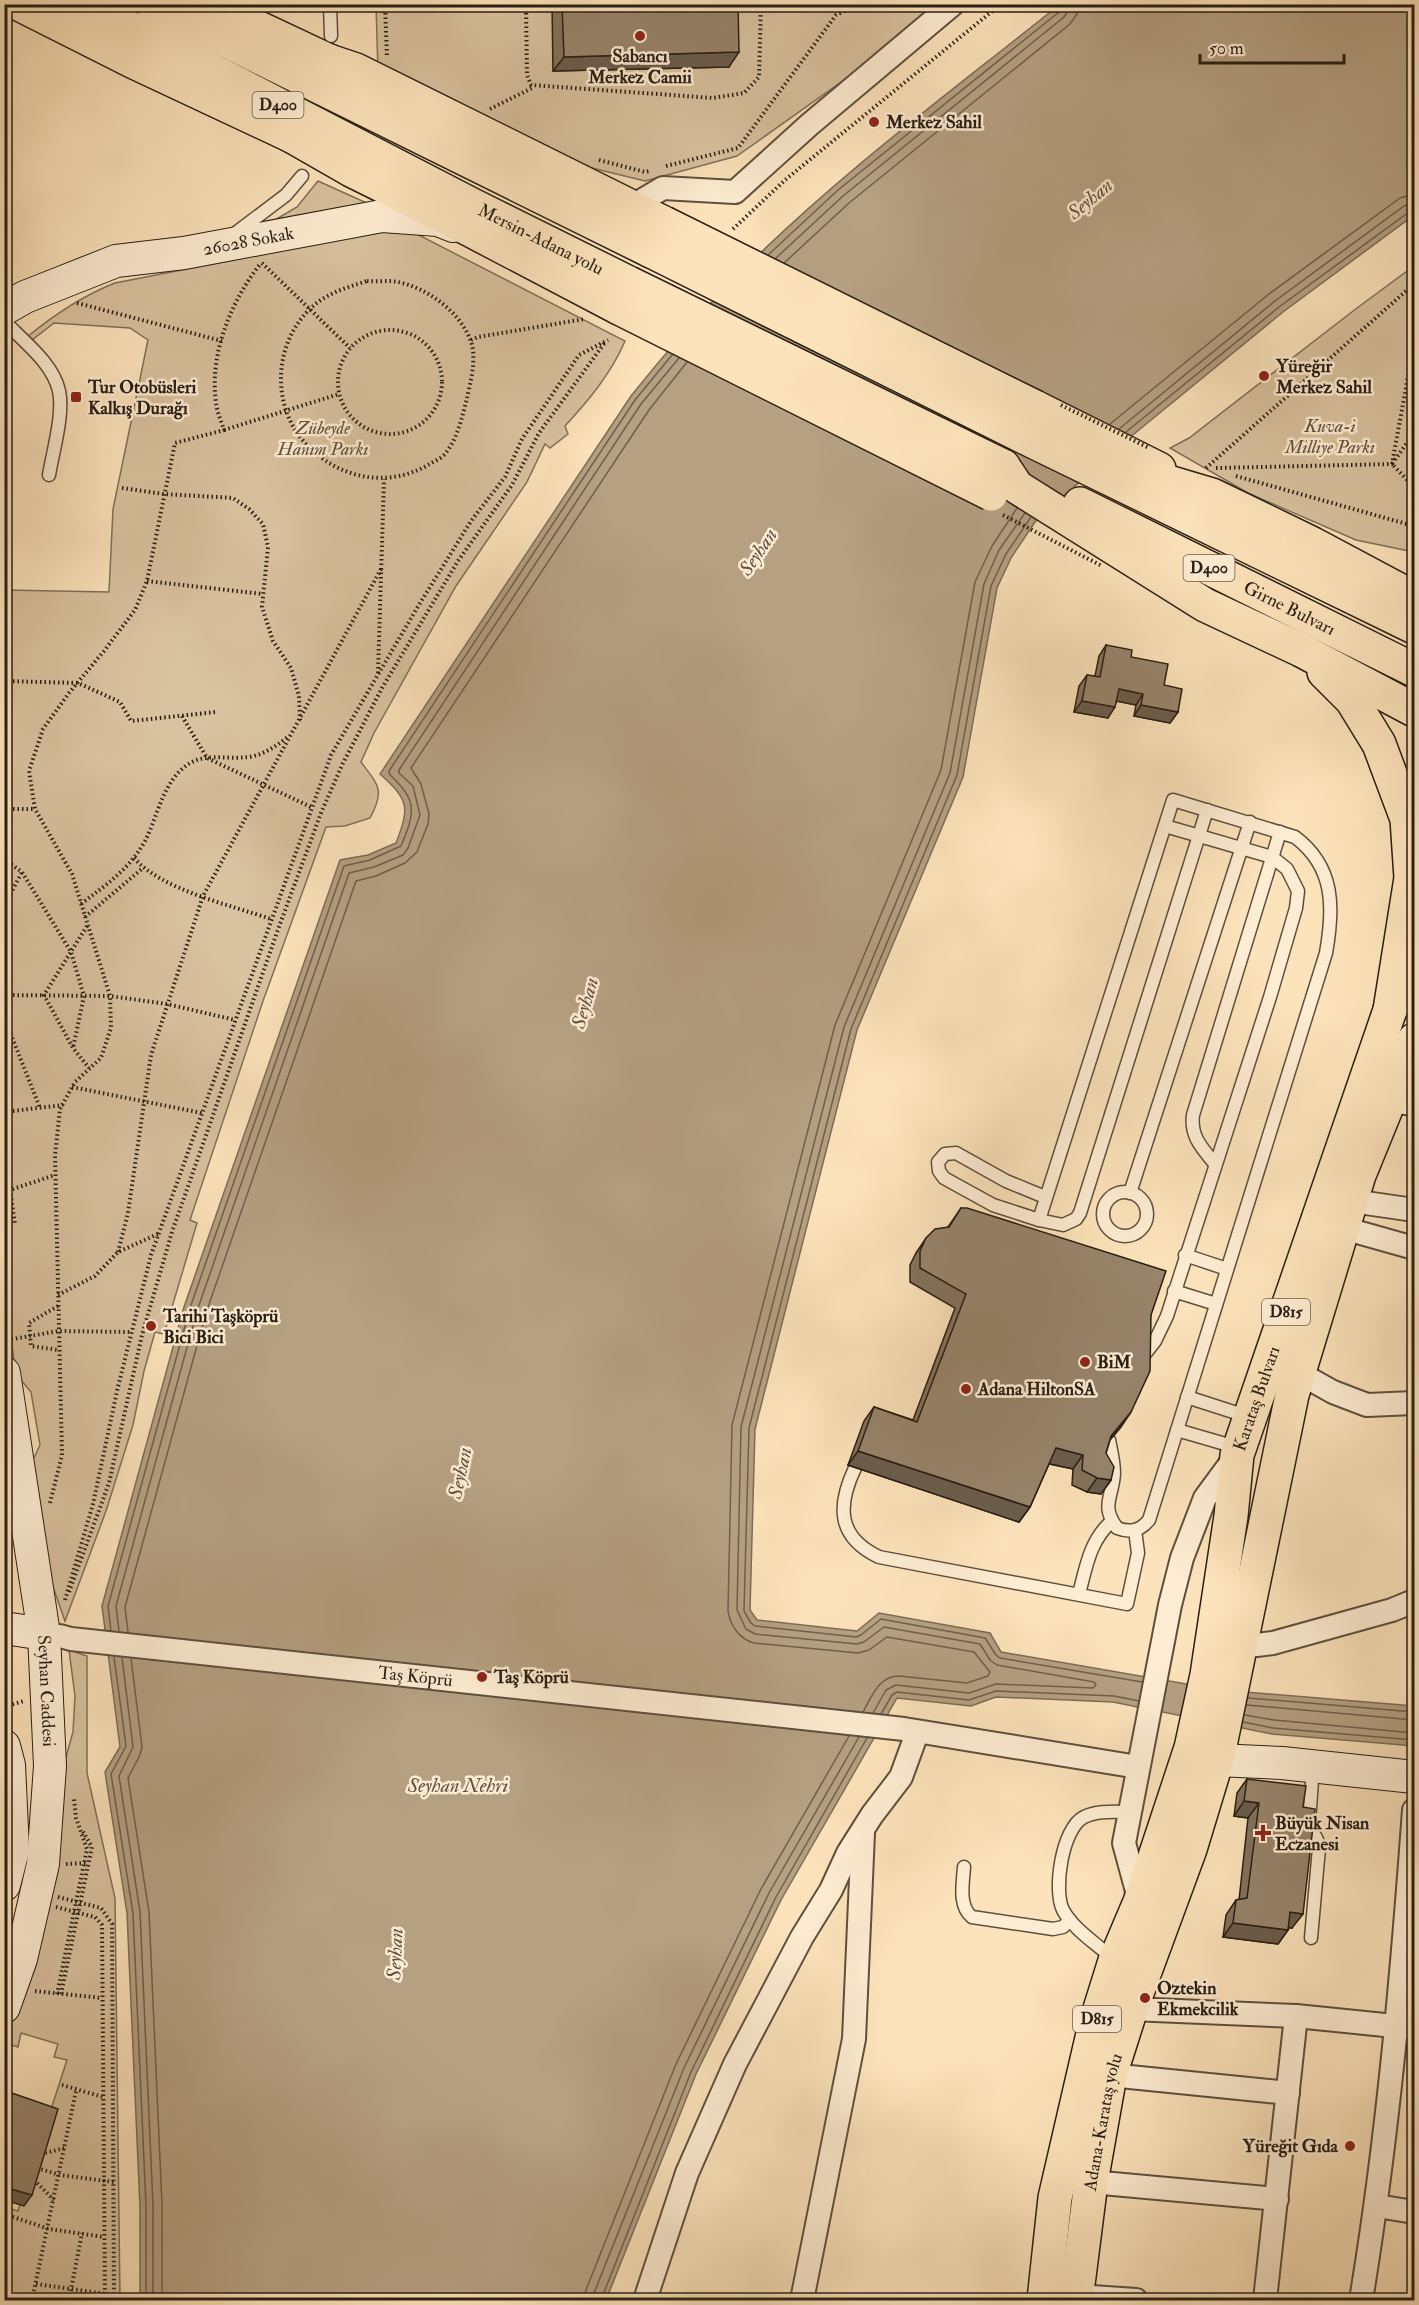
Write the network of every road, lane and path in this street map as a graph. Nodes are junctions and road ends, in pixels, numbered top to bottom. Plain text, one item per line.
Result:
1 (19, 4) edge
2 (84, 4) edge
3 (152, 4) edge
4 (208, 4) edge
5 (330, 4) edge
6 (385, 4) edge
7 (526, 4) edge
8 (761, 4) edge
9 (859, 4) edge
10 (953, 4) edge
11 (1001, 4) edge
12 (330, 49) junction
13 (387, 67) dead end
14 (536, 86) junction
15 (482, 114) dead end
16 (290, 135) junction
17 (588, 158) dead end
18 (490, 173) junction
19 (302, 176) dead end
20 (472, 205) junction
21 (631, 207) junction
22 (733, 229) dead end
23 (657, 237) junction
24 (498, 245) junction
25 (218, 247) junction
26 (266, 257) dead end
27 (262, 262) junction
28 (1414, 284) edge
29 (624, 296) junction
30 (67, 300) dead end
31 (4, 309) edge
32 (310, 309) junction
33 (588, 318) dead end
34 (4, 321) edge
35 (222, 340) junction
36 (471, 340) junction
37 (1414, 344) edge
38 (350, 348) junction
39 (339, 393) junction
40 (285, 411) junction
41 (1028, 421) junction
42 (224, 430) junction
43 (1414, 433) edge
44 (1392, 464) junction
45 (48, 475) dead end
46 (384, 479) junction
47 (997, 480) junction
48 (1209, 482) junction
49 (1414, 487) edge
50 (122, 488) dead end
51 (164, 494) junction
52 (1414, 526) edge
53 (1312, 544) junction
54 (381, 569) junction
55 (1414, 578) edge
56 (147, 581) junction
57 (263, 594) junction
58 (1414, 598) edge
59 (1414, 627) edge
60 (1301, 650) junction
61 (1414, 670) edge
62 (378, 676) junction
63 (4, 681) edge
64 (78, 683) junction
65 (1414, 710) edge
66 (216, 712) dead end
67 (182, 716) junction
68 (300, 720) junction
69 (292, 734) junction
70 (207, 758) junction
71 (264, 786) junction
72 (312, 807) junction
73 (4, 808) edge
74 (35, 808) junction
75 (1208, 810) junction
76 (1250, 822) junction
77 (1165, 825) junction
78 (1280, 832) junction
79 (1200, 836) junction
80 (1241, 848) junction
81 (1272, 857) junction
82 (134, 858) junction
83 (4, 859) edge
84 (143, 868) junction
85 (22, 872) junction
86 (203, 896) junction
87 (81, 904) junction
88 (4, 906) edge
89 (85, 917) junction
90 (271, 920) junction
91 (88, 926) junction
92 (70, 952) junction
93 (1414, 962) edge
94 (4, 995) edge
95 (44, 995) junction
96 (84, 996) junction
97 (110, 996) junction
98 (167, 1004) junction
99 (1390, 1010) junction
100 (4, 1017) edge
101 (235, 1020) junction
102 (1414, 1040) edge
103 (73, 1048) junction
104 (89, 1068) junction
105 (72, 1088) junction
106 (145, 1103) junction
107 (1402, 1103) edge
108 (63, 1105) junction
109 (39, 1108) junction
110 (4, 1112) edge
111 (201, 1113) junction
112 (1215, 1164) junction
113 (55, 1175) junction
114 (10, 1190) junction
115 (4, 1192) edge
116 (1130, 1193) dead end
117 (1045, 1197) junction
118 (1414, 1210) edge
119 (1347, 1214) junction
120 (1039, 1220) junction
121 (15, 1224) dead end
122 (158, 1234) junction
123 (1414, 1248) edge
124 (118, 1252) junction
125 (1185, 1255) junction
126 (1227, 1269) junction
127 (1174, 1291) junction
128 (58, 1295) junction
129 (1216, 1304) junction
130 (58, 1306) junction
131 (59, 1331) junction
132 (132, 1332) junction
133 (30, 1335) junction
134 (7, 1340) dead end
135 (59, 1350) junction
136 (1140, 1360) edge
137 (4, 1373) edge
138 (1299, 1373) junction
139 (1187, 1397) junction
140 (1414, 1403) edge
141 (1250, 1417) junction
142 (1177, 1430) junction
143 (1109, 1440) edge
144 (1238, 1452) junction
145 (855, 1468) dead end
146 (48, 1511) dead end
147 (1112, 1521) junction
148 (1135, 1530) junction
149 (1079, 1594) junction
150 (1414, 1601) edge
151 (60, 1626) junction
152 (4, 1628) edge
153 (1227, 1666) junction
154 (911, 1731) junction
155 (4, 1746) edge
156 (1210, 1750) junction
157 (1313, 1766) junction
158 (1138, 1767) junction
159 (1414, 1777) edge
160 (1414, 1810) edge
161 (1130, 1812) junction
162 (863, 1831) junction
163 (87, 1863) junction
164 (64, 1864) dead end
165 (963, 1867) dead end
166 (4, 1885) edge
167 (56, 1897) dead end
168 (79, 1902) junction
169 (1140, 1902) junction
170 (54, 1906) dead end
171 (76, 1912) junction
172 (1070, 1920) junction
173 (1311, 1938) dead end
174 (1115, 1961) junction
175 (34, 1991) dead end
176 (59, 1994) junction
177 (102, 1998) junction
178 (4, 2007) edge
179 (1131, 2009) junction
180 (1296, 2016) junction
181 (1406, 2027) edge
182 (1110, 2075) junction
183 (62, 2085) dead end
184 (76, 2091) junction
185 (1288, 2093) junction
186 (103, 2097) junction
187 (65, 2148) junction
188 (37, 2167) junction
189 (60, 2175) junction
190 (104, 2181) junction
191 (114, 2182) junction
192 (1091, 2182) junction
193 (1277, 2199) junction
194 (55, 2201) junction
195 (1377, 2206) junction
196 (1414, 2212) edge
197 (4, 2214) edge
198 (49, 2229) junction
199 (82, 2233) junction
200 (104, 2236) junction
201 (36, 2284) junction
202 (72, 2290) junction
203 (105, 2295) junction
204 (114, 2295) junction
205 (1076, 2298) edge
206 (32, 2301) edge
207 (69, 2301) edge
208 (105, 2301) edge
209 (114, 2301) edge
210 (645, 2301) edge
211 (802, 2301) edge
212 (1044, 2301) edge
213 (1136, 2301) edge
214 (1265, 2301) edge
215 (1361, 2301) edge

1 - 16 main road
2 - 20 main road, Mersin-Adana yolu / D400
3 - 18 main road, D400
4 - 12 main road
5 - 12 lane
6 - 13 path
7 - 14 path
8 - 14 path
9 - 17 path
10 - 21 street
11 - 22 path
12 - 18 main road
12 - 21 main road
14 - 15 path
16 - 20 main road
16 - 24 main road
18 - 23 main road, D400
19 - 25 lane
20 - 29 main road, Mersin-Adana yolu / D400
21 - 23 main road
23 - 41 main road, D400, bridge
24 - 25 main road, 26028 Sokak
24 - 29 main road
25 - 31 main road, 26028 Sokak
26 - 27 path
27 - 32 path
27 - 35 path
28 - 48 path
29 - 47 main road, Mersin-Adana yolu / D400, bridge
30 - 35 path
32 - 36 path
32 - 38 path
32 - 40 path
33 - 36 path
34 - 45 lane
35 - 42 path
36 - 46 path
37 - 44 path
38 - 39 path
38 - 39 path
39 - 40 path
40 - 42 path
40 - 46 path
41 - 48 main road
41 - 59 main road, Girne Bulvarı / D400
42 - 51 path
43 - 44 path
44 - 48 path
44 - 49 path
46 - 54 path
47 - 60 main road
47 - 61 main road, Girne Bulvarı / D400
48 - 52 path
48 - 53 main road
50 - 51 path
51 - 56 path
51 - 57 path
53 - 55 main road
53 - 58 main road
54 - 62 path
54 - 68 path
56 - 57 path
56 - 64 path
57 - 68 path
60 - 65 main road
60 - 99 main road
62 - 72 path
62 - 151 path
63 - 64 path
64 - 67 path
64 - 74 path
66 - 67 path
67 - 70 path
68 - 69 path
69 - 70 path
69 - 71 path
70 - 71 path
70 - 82 path
71 - 72 path
71 - 86 path
72 - 90 path
73 - 74 path
74 - 87 path
75 - 76 lane
75 - 77 lane
75 - 79 lane
76 - 78 lane
76 - 80 lane
77 - 79 lane
77 - 117 lane
78 - 81 lane
78 - 126 lane
79 - 80 lane
79 - 120 lane
80 - 81 lane
80 - 116 lane
81 - 112 lane
81 - 112 lane
82 - 84 path
82 - 87 path
83 - 85 path
84 - 86 path
84 - 89 path
85 - 88 path
85 - 92 path
86 - 90 path
86 - 98 path
87 - 89 path
89 - 91 path
90 - 101 path
91 - 92 path
91 - 97 path
92 - 95 path
92 - 96 path
93 - 99 main road, Karataş Bulvarı / D815
94 - 95 path
95 - 96 path
95 - 103 path
96 - 97 path
96 - 103 path
97 - 98 path
97 - 104 path
98 - 101 path
98 - 106 path
99 - 141 main road, Karataş Bulvarı / D815
100 - 109 path
101 - 111 path
102 - 107 main road, Karataş Bulvarı / D815
103 - 104 path
104 - 105 path
105 - 106 path
105 - 108 path
106 - 111 path
106 - 124 path
107 - 119 main road, Karataş Bulvarı / D815
108 - 109 path
108 - 113 path
109 - 110 path
111 - 122 path
112 - 125 lane
113 - 114 path
113 - 128 path
114 - 115 path
114 - 121 path
117 - 120 lane
117 - 120 lane
118 - 119 street
119 - 123 street
119 - 138 main road, Karataş Bulvarı / D815
122 - 124 path
122 - 132 path
124 - 128 path
125 - 126 lane
125 - 127 lane
126 - 129 lane
127 - 129 lane
127 - 136 lane
128 - 130 path
129 - 139 lane
130 - 131 path
130 - 133 path
131 - 132 path
131 - 133 path
131 - 135 path
132 - 151 path
133 - 134 path
133 - 135 path
135 - 146 path
137 - 151 main road, Seyhan Caddesi
138 - 140 street
138 - 153 main road, Karataş Bulvarı / D815
139 - 141 lane
139 - 142 lane
141 - 144 main road, Karataş Bulvarı / D815
142 - 144 lane
142 - 148 lane
143 - 147 lane
144 - 153 main road, Karataş Bulvarı / D815
144 - 158 street
145 - 149 lane
147 - 148 lane
147 - 149 lane
148 - 149 lane
150 - 153 street
151 - 152 main road
151 - 154 street, Taș Köprü
151 - 178 main road, Seyhan Caddesi
153 - 156 main road, Karataş Bulvarı / D815
154 - 158 street, Taș Köprü
154 - 162 street
155 - 166 main road
156 - 157 main road
156 - 169 main road, Adana-Karataş yolu / D815
156 - 179 main road, Adana-Karataş yolu / D815
157 - 159 main road
157 - 173 lane
158 - 161 street
160 - 181 street
161 - 169 street
161 - 172 lane
162 - 210 street
162 - 211 street
163 - 163 path
163 - 164 path
163 - 168 path
165 - 172 lane
167 - 168 path
168 - 171 path
168 - 191 path
169 - 174 main road, Adana-Karataş yolu / D815
170 - 171 path
171 - 176 path
171 - 177 path
172 - 174 lane
174 - 212 main road, Adana-Karataş yolu / D815
175 - 176 path
176 - 177 path
177 - 186 path
179 - 180 street
179 - 182 main road, Adana-Karataş yolu / D815
180 - 181 street
180 - 185 street
181 - 195 street
182 - 185 street
182 - 192 main road, Adana-Karataş yolu / D815
183 - 184 path
184 - 186 path
184 - 187 path
185 - 193 street
186 - 190 path
187 - 188 path
187 - 189 path
188 - 189 path
188 - 194 path
189 - 190 path
189 - 194 path
190 - 191 path
190 - 200 path
191 - 204 path
192 - 193 street
192 - 205 main road, Adana-Karataş yolu / D815
193 - 214 street
194 - 198 path
195 - 196 street
195 - 215 street
197 - 198 path
198 - 199 path
198 - 201 path
199 - 200 path
199 - 202 path
200 - 203 path
201 - 202 path
201 - 206 path
202 - 203 path
202 - 207 path
203 - 204 path
203 - 208 path
204 - 209 path
205 - 213 street

